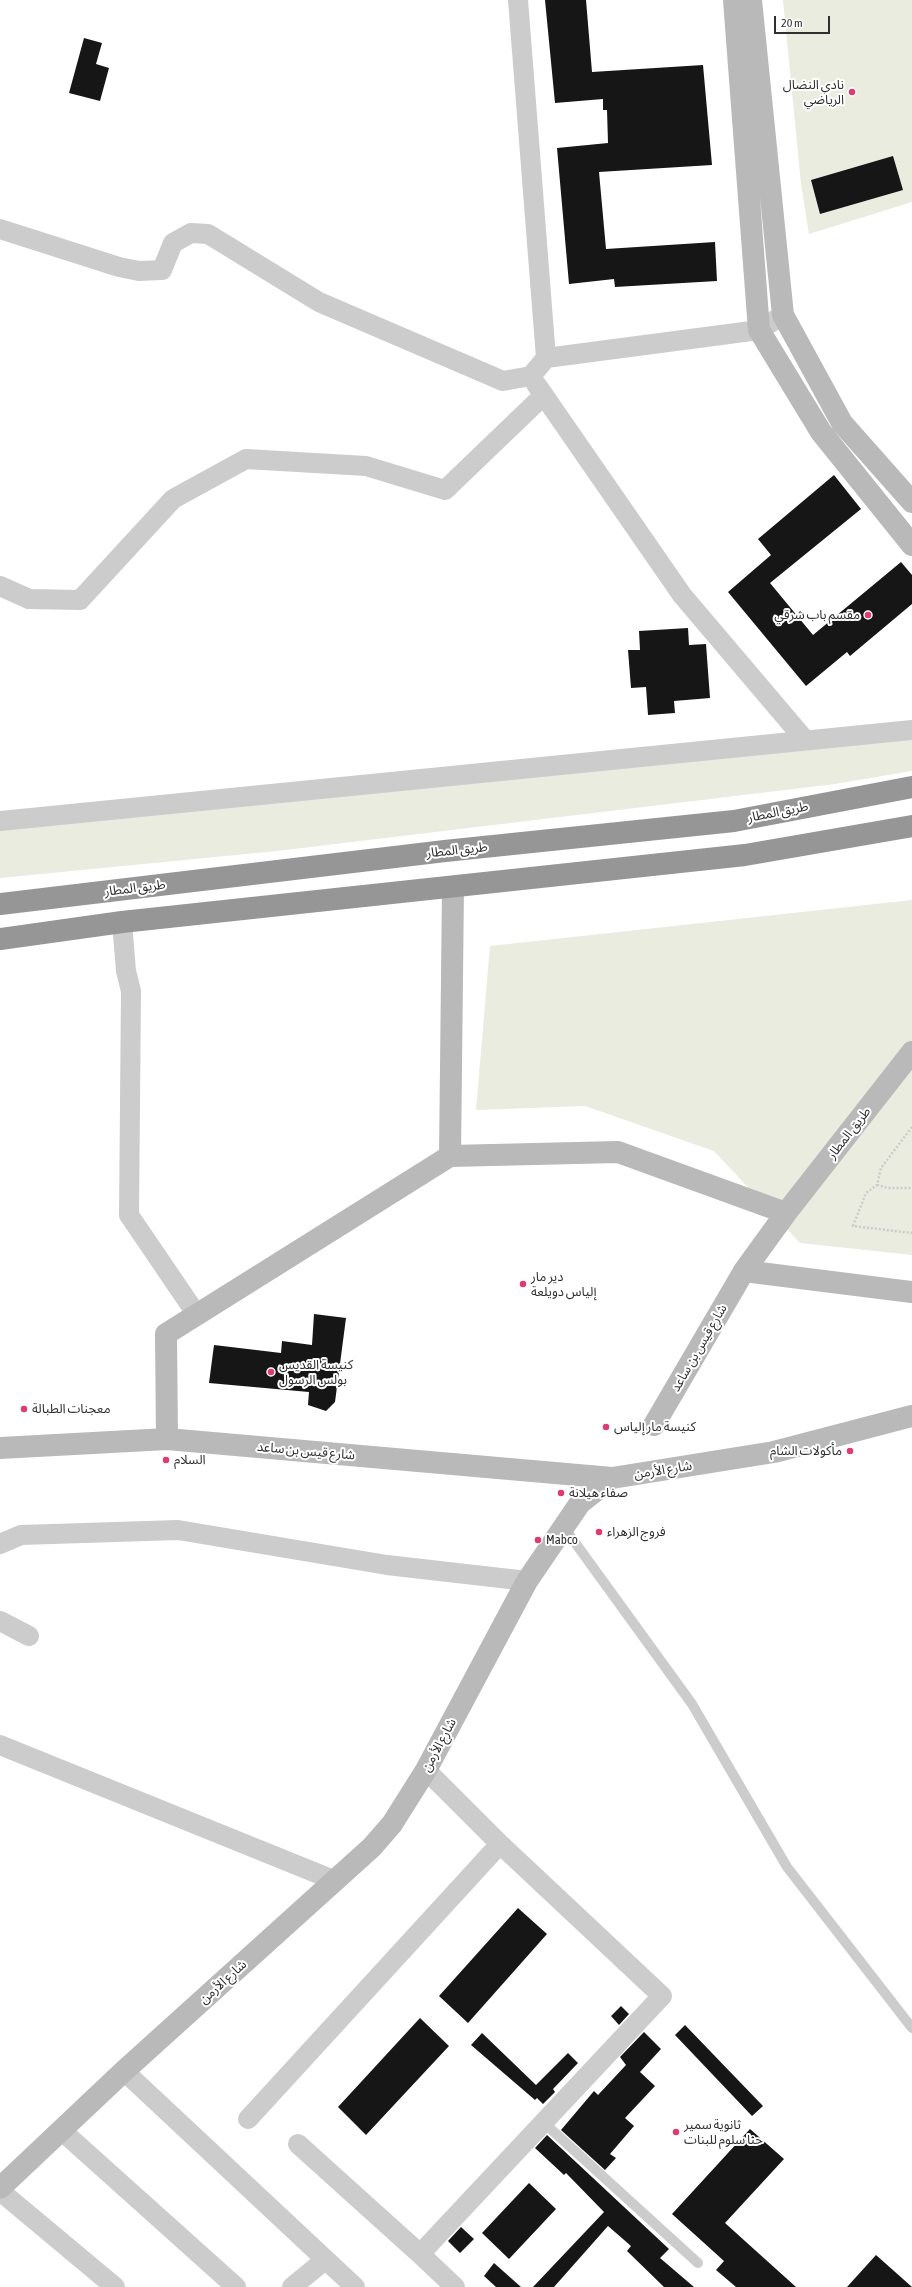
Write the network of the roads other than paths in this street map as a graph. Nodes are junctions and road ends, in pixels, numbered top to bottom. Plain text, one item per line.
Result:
1 (518, 0) edge
2 (734, 0) edge
3 (751, 0) edge
4 (0, 229) edge
5 (782, 315) junction
6 (758, 330) junction
7 (546, 358) junction
8 (531, 376) junction
9 (544, 395) junction
10 (912, 502) edge
11 (912, 545) edge
12 (0, 586) edge
13 (912, 730) edge
14 (805, 740) junction
15 (912, 787) edge
16 (0, 821) edge
17 (912, 826) edge
18 (453, 888) junction
19 (0, 904) edge
20 (122, 922) junction
21 (0, 939) edge
22 (912, 1052) edge
23 (450, 1156) junction
24 (786, 1213) junction
25 (744, 1271) junction
26 (912, 1292) edge
27 (197, 1315) junction
28 (912, 1416) edge
29 (654, 1425) dead end
30 (167, 1439) junction
31 (0, 1448) edge
32 (612, 1478) junction
33 (563, 1526) junction
34 (0, 1544) edge
35 (527, 1581) junction
36 (0, 1621) edge
37 (29, 1636) dead end
38 (0, 1746) edge
39 (426, 1770) junction
40 (500, 1844) junction
41 (336, 1881) junction
42 (912, 2028) edge
43 (124, 2071) junction
44 (248, 2119) dead end
45 (543, 2122) junction
46 (61, 2130) junction
47 (298, 2144) dead end
48 (0, 2189) edge
49 (420, 2254) junction
50 (325, 2260) junction
51 (698, 2264) dead end
52 (115, 2287) edge
53 (236, 2287) edge
54 (292, 2287) edge
55 (354, 2287) edge
56 (455, 2287) edge

1 - 7 street
2 - 6 main road
3 - 5 main road
4 - 8 street
5 - 6 street
5 - 10 main road
6 - 7 street
6 - 11 main road
7 - 8 street
8 - 9 street
9 - 12 street
9 - 14 street
13 - 14 street
14 - 16 street
15 - 19 highway, طريق المطار
17 - 18 highway
18 - 20 highway
18 - 23 main road
20 - 21 highway
20 - 27 street
22 - 24 main road, طريق المطار
23 - 24 main road
23 - 27 main road
24 - 25 main road, طريق المطار
25 - 26 main road
25 - 29 main road, شارع قيس بن ساعد
27 - 30 main road
28 - 32 main road, شارع الأرمن
30 - 31 main road, شارع قيس بن ساعد
30 - 32 main road, شارع قيس بن ساعد
32 - 33 main road, شارع الأرمن
33 - 35 main road, شارع الأرمن
33 - 42 lane
34 - 35 street
35 - 39 main road, شارع الأرمن
36 - 37 street
38 - 41 street
39 - 40 street
39 - 41 main road, شارع الأرمن
40 - 44 street
40 - 45 street
41 - 43 main road, شارع الأرمن
43 - 46 main road, شارع الأرمن
43 - 50 street
45 - 49 street
45 - 51 lane
46 - 48 main road, شارع الأرمن
46 - 53 street
47 - 49 street
48 - 52 street
49 - 56 street
50 - 54 street
50 - 55 street

